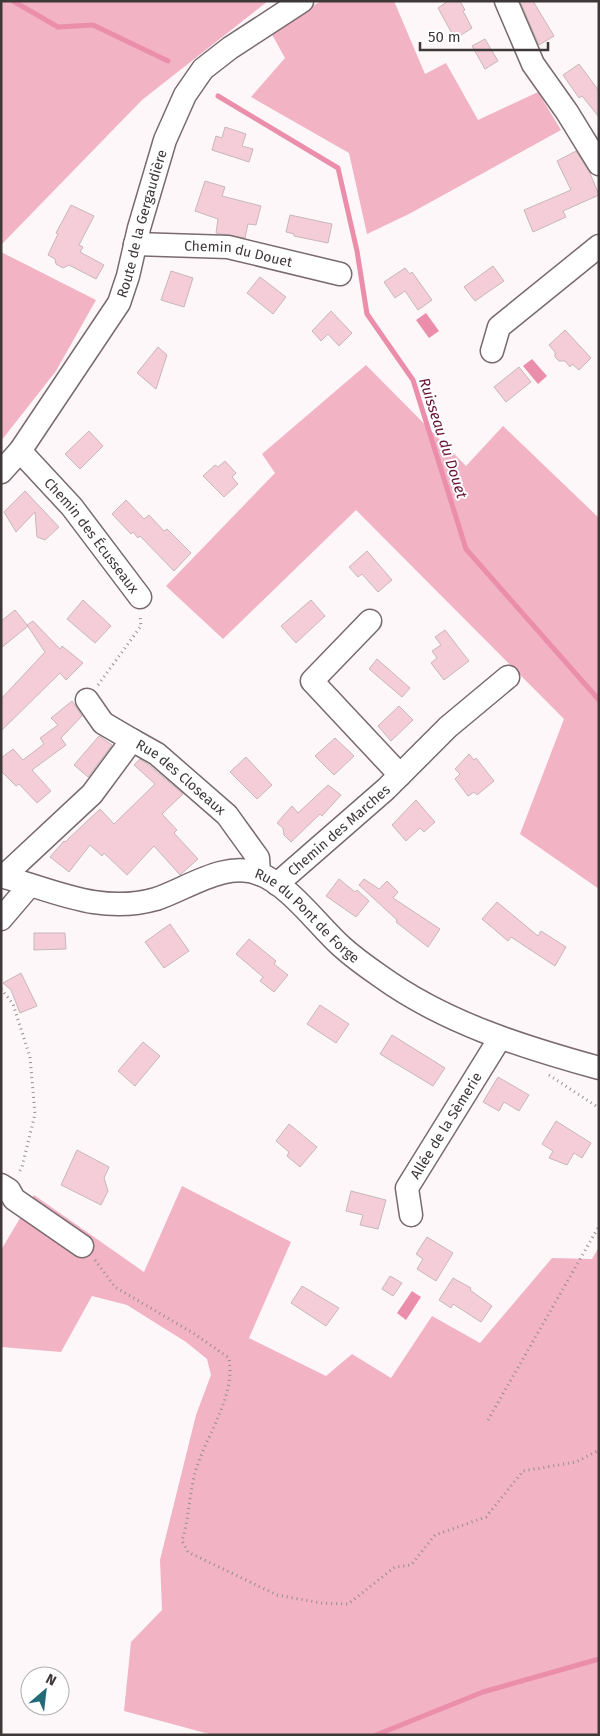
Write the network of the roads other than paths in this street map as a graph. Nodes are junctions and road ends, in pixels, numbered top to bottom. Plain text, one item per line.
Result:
1 (302, 1) edge
2 (506, 1) edge
3 (599, 164) edge
4 (135, 244) junction
5 (599, 246) edge
6 (340, 274) dead end
7 (492, 351) dead end
8 (20, 451) junction
9 (1, 472) edge
10 (140, 597) road end
11 (370, 620) dead end
12 (508, 677) dead end
13 (87, 700) road end
14 (132, 740) junction
15 (400, 775) junction
16 (3, 876) edge
17 (268, 879) junction
18 (30, 885) junction
19 (1, 919) edge
20 (500, 1038) junction
21 (599, 1068) edge
22 (5, 1188) edge
23 (411, 1215) dead end
24 (82, 1246) road end

1 - 4 street, Route de la Gergaudière
2 - 3 street
4 - 6 street, Chemin du Douet
4 - 8 street, Route de la Gergaudière
5 - 7 street
8 - 9 street, Route de la Gergaudière
8 - 10 street, Chemin des Écusseaux
11 - 15 street, Chemin des Marches
12 - 15 street, Chemin des Marches
13 - 14 street
14 - 16 street, Rue des Closeaux
14 - 17 street, Rue des Closeaux
15 - 17 street, Chemin des Marches
16 - 18 street, Rue du Pont de Forge
17 - 18 street, Rue du Pont de Forge
17 - 20 street, Rue du Pont de Forge
18 - 19 street
20 - 21 street, Rue du Pont de Forge
20 - 23 street, Allée de la Sèmerie
22 - 24 street

